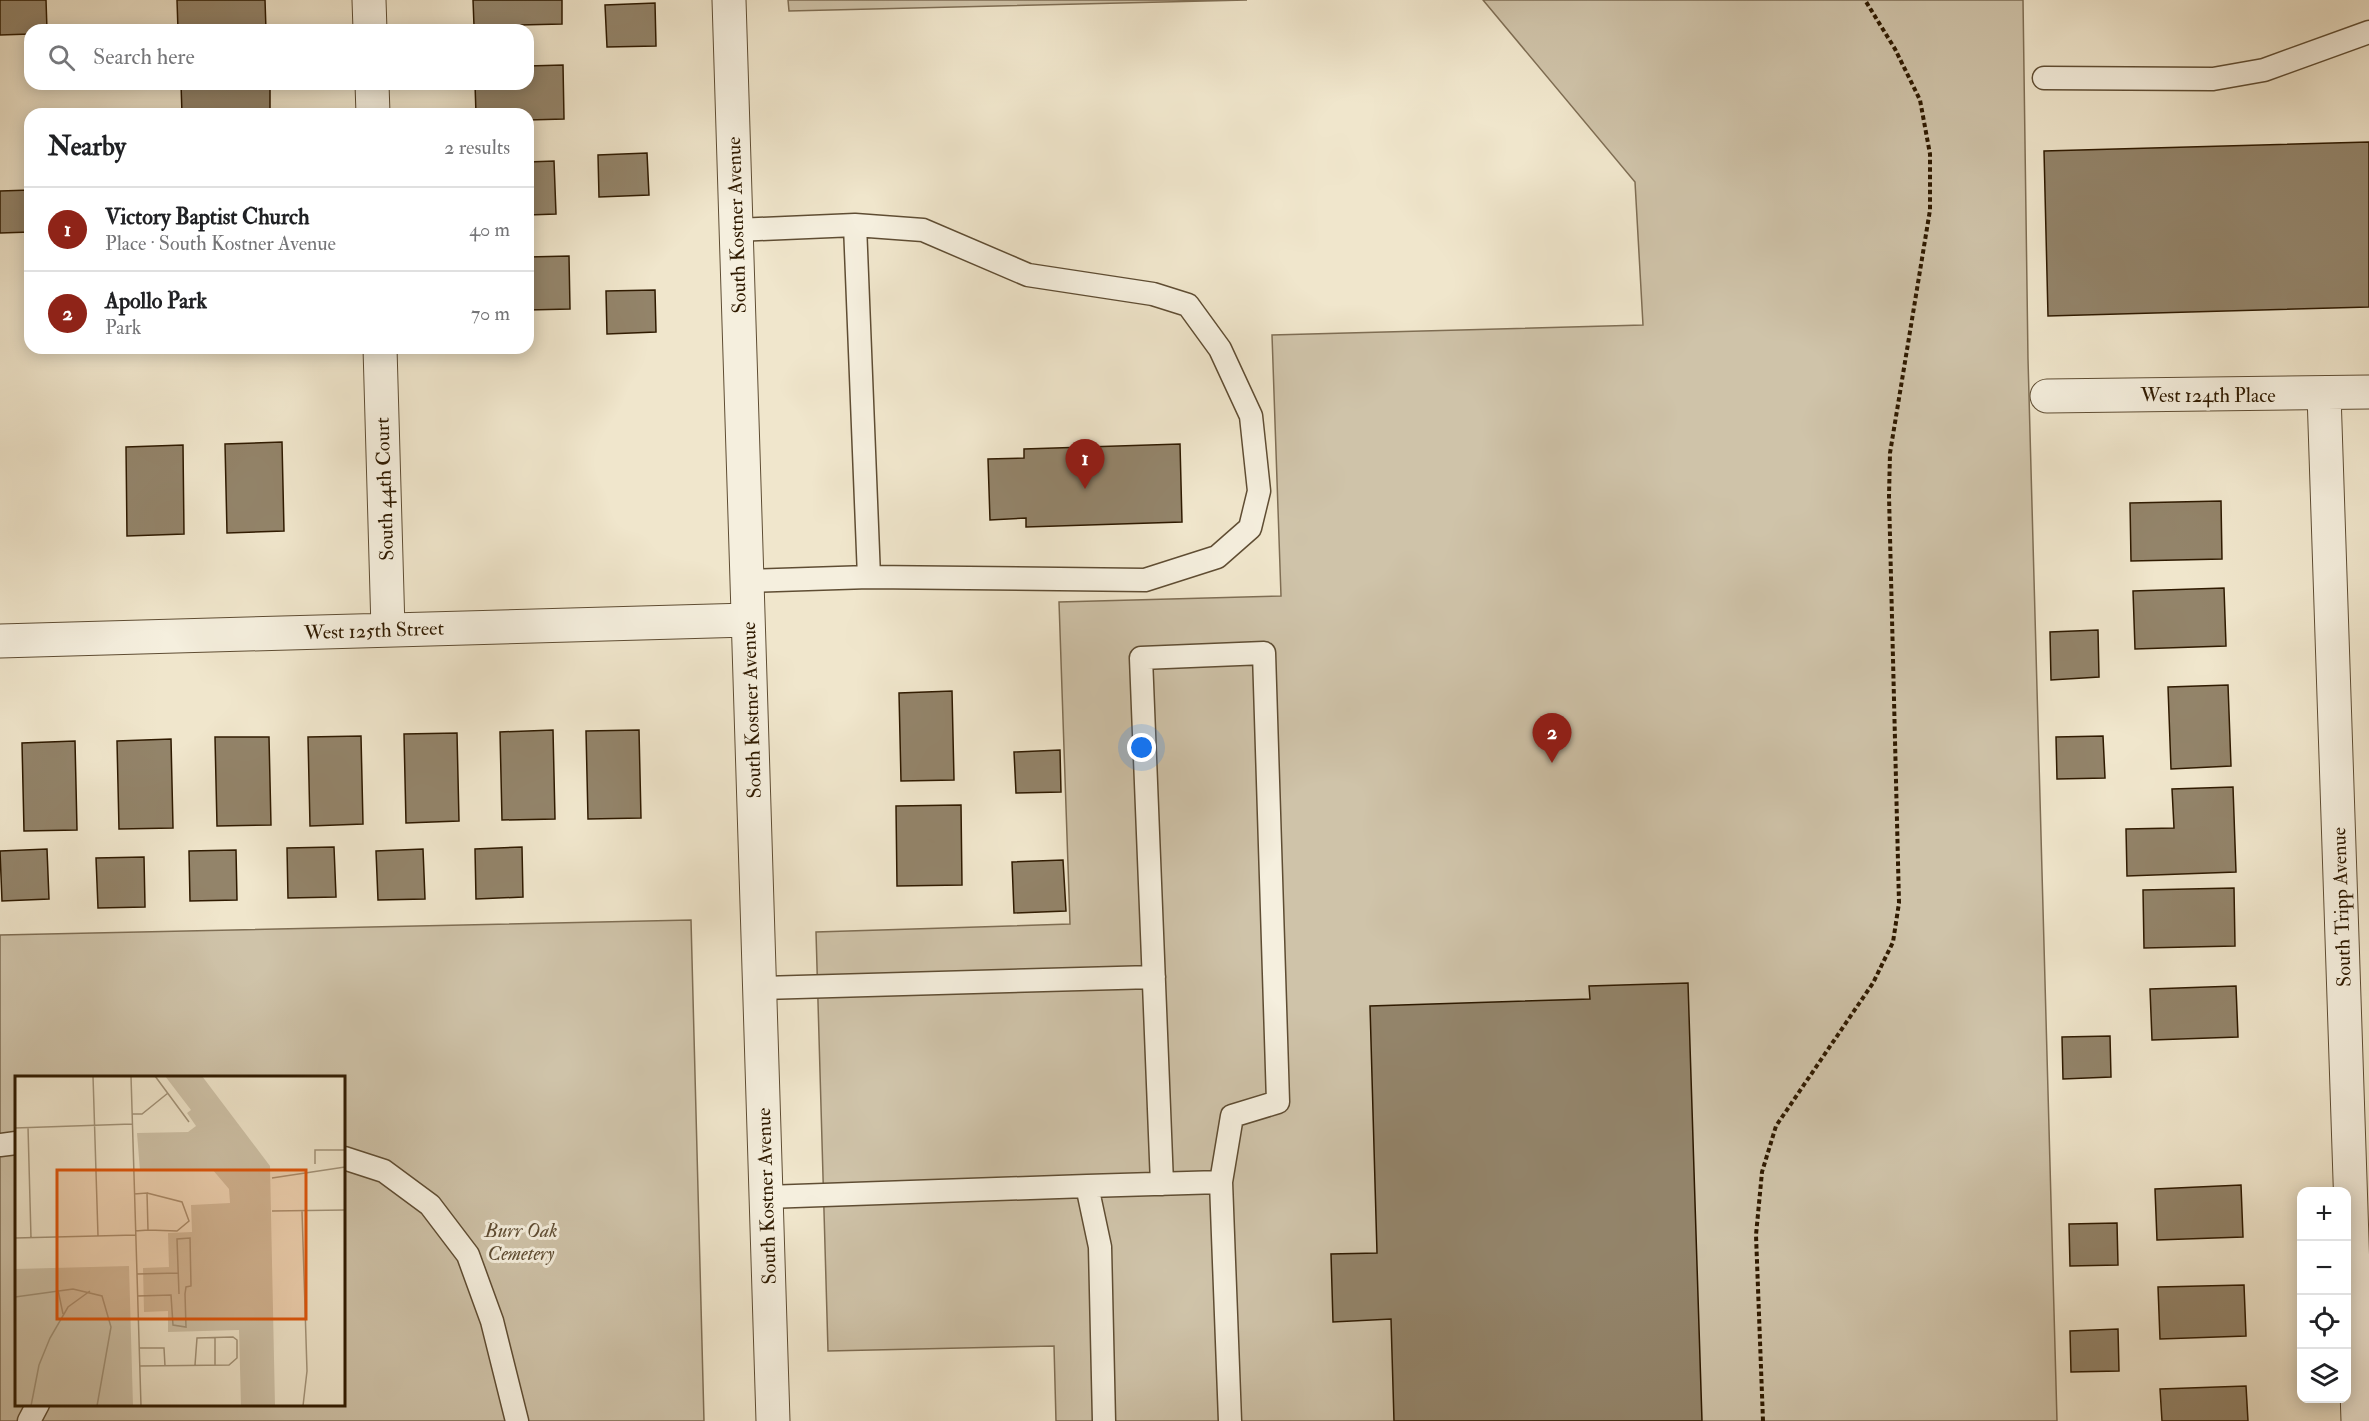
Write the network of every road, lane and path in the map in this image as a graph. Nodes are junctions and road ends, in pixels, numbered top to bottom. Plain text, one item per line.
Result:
1 (369, 0) edge
2 (729, 0) edge
3 (1865, 0) edge
4 (370, 24) edge
5 (2369, 32) edge
6 (2044, 78) dead end
7 (372, 90) edge
8 (373, 108) edge
9 (855, 225) junction
10 (736, 230) junction
11 (380, 354) edge
12 (2369, 392) edge
13 (2324, 394) junction
14 (2047, 396) dead end
15 (869, 577) junction
16 (747, 581) junction
17 (748, 620) junction
18 (388, 629) junction
19 (0, 640) edge
20 (1154, 977) junction
21 (759, 988) junction
22 (345, 1158) edge
23 (1221, 1182) junction
24 (1161, 1184) junction
25 (1088, 1186) junction
26 (766, 1197) junction
27 (37, 1406) edge
28 (29, 1421) edge
29 (517, 1421) edge
30 (772, 1421) edge
31 (1104, 1421) edge
32 (1230, 1421) edge
33 (1763, 1421) edge
34 (2358, 1421) edge

1 - 4 street
2 - 10 street, South Kostner Avenue
3 - 33 path
5 - 6 lane
7 - 8 street
9 - 10 lane
9 - 15 lane
9 - 15 lane
10 - 16 street, South Kostner Avenue
11 - 18 street, South 44th Court
12 - 13 street, West 124th Place
13 - 14 street, West 124th Place
13 - 34 street, South Tripp Avenue
15 - 16 lane
16 - 17 street, South Kostner Avenue
17 - 18 street, West 125th Street
17 - 21 street, South Kostner Avenue
18 - 19 street, West 125th Street
20 - 21 lane
20 - 23 lane
20 - 24 lane
21 - 26 street, South Kostner Avenue
22 - 29 lane
23 - 24 lane
23 - 32 lane
24 - 25 lane
25 - 26 lane
25 - 31 lane
26 - 30 street, South Kostner Avenue
27 - 28 lane

